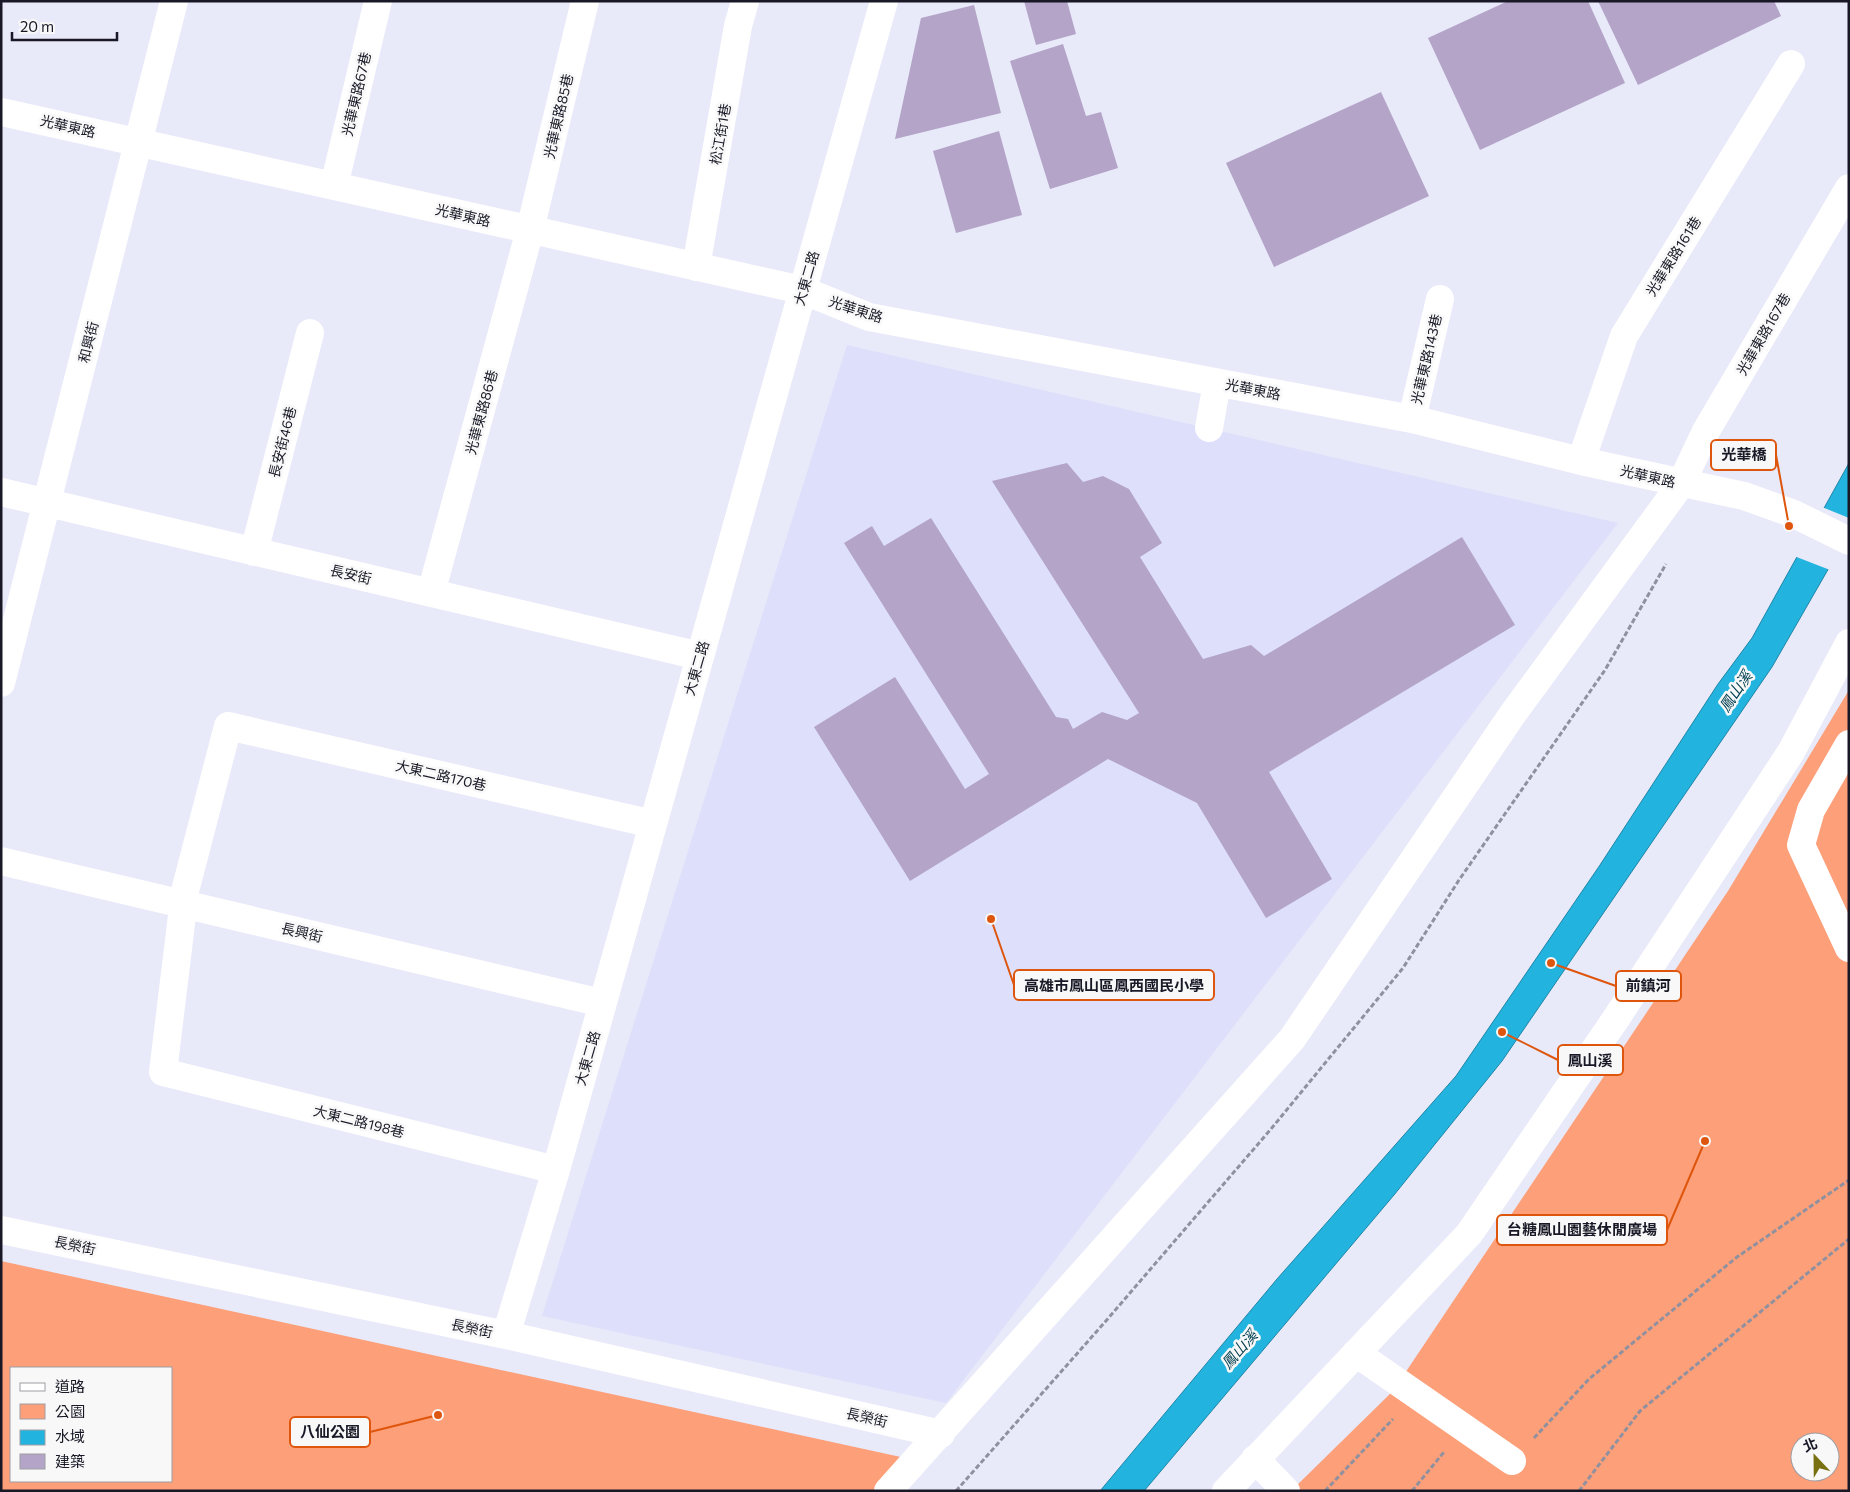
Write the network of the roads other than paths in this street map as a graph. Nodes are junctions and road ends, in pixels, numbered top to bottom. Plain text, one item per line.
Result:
1 (174, 1) edge
2 (378, 1) edge
3 (585, 1) edge
4 (745, 1) edge
5 (884, 1) edge
6 (1791, 64) dead end
7 (1, 112) edge
8 (139, 142) junction
9 (334, 186) junction
10 (1849, 188) edge
11 (530, 230) junction
12 (696, 267) junction
13 (802, 290) junction
14 (1440, 299) dead end
15 (310, 333) dead end
16 (1217, 382) junction
17 (1412, 419) junction
18 (1209, 428) dead end
19 (1581, 461) junction
20 (1681, 484) junction
21 (1, 492) edge
22 (47, 503) junction
23 (1849, 541) edge
24 (254, 552) junction
25 (432, 593) junction
26 (1849, 643) edge
27 (700, 656) junction
28 (1, 683) edge
29 (1849, 744) edge
30 (653, 824) junction
31 (1, 861) edge
32 (183, 904) junction
33 (1849, 948) edge
34 (602, 1003) junction
35 (556, 1170) junction
36 (1, 1230) edge
37 (506, 1335) junction
38 (1356, 1353) junction
39 (941, 1434) junction
40 (1256, 1459) junction
41 (1512, 1461) road end
42 (888, 1491) edge
43 (1226, 1491) edge
44 (1286, 1491) edge

1 - 8 street, 和興街
2 - 9 street, 光華東路67巷
3 - 11 street, 光華東路85巷
4 - 12 street, 松江街1巷
5 - 13 street, 大東二路
6 - 19 street, 光華東路161巷
7 - 8 street, 光華東路
8 - 9 street, 光華東路
8 - 22 street, 和興街
9 - 11 street, 光華東路
10 - 20 street, 光華東路167巷
11 - 12 street, 光華東路
11 - 25 street, 光華東路86巷
12 - 13 street, 光華東路
13 - 16 street, 光華東路
13 - 27 street, 大東二路
14 - 17 street, 光華東路143巷
15 - 24 street, 長安街46巷
16 - 17 street, 光華東路
16 - 18 street
17 - 19 street, 光華東路
19 - 20 street, 光華東路
20 - 23 street, 光華東路
20 - 39 street, 光華東路167巷
21 - 22 street, 長安街
22 - 24 street, 長安街
22 - 28 street, 和興街
24 - 25 street, 長安街
25 - 27 street, 長安街
26 - 38 street
27 - 30 street, 大東二路
29 - 33 street
30 - 32 street, 大東二路170巷
30 - 34 street, 大東二路
31 - 32 street, 長興街
32 - 34 street, 長興街
32 - 35 street, 大東二路198巷
34 - 35 street, 大東二路
35 - 37 street, 大東二路
36 - 37 street, 長榮街
37 - 39 street, 長榮街
38 - 40 street
38 - 41 street
39 - 42 street, 光華東路167巷
40 - 43 street
40 - 44 street

